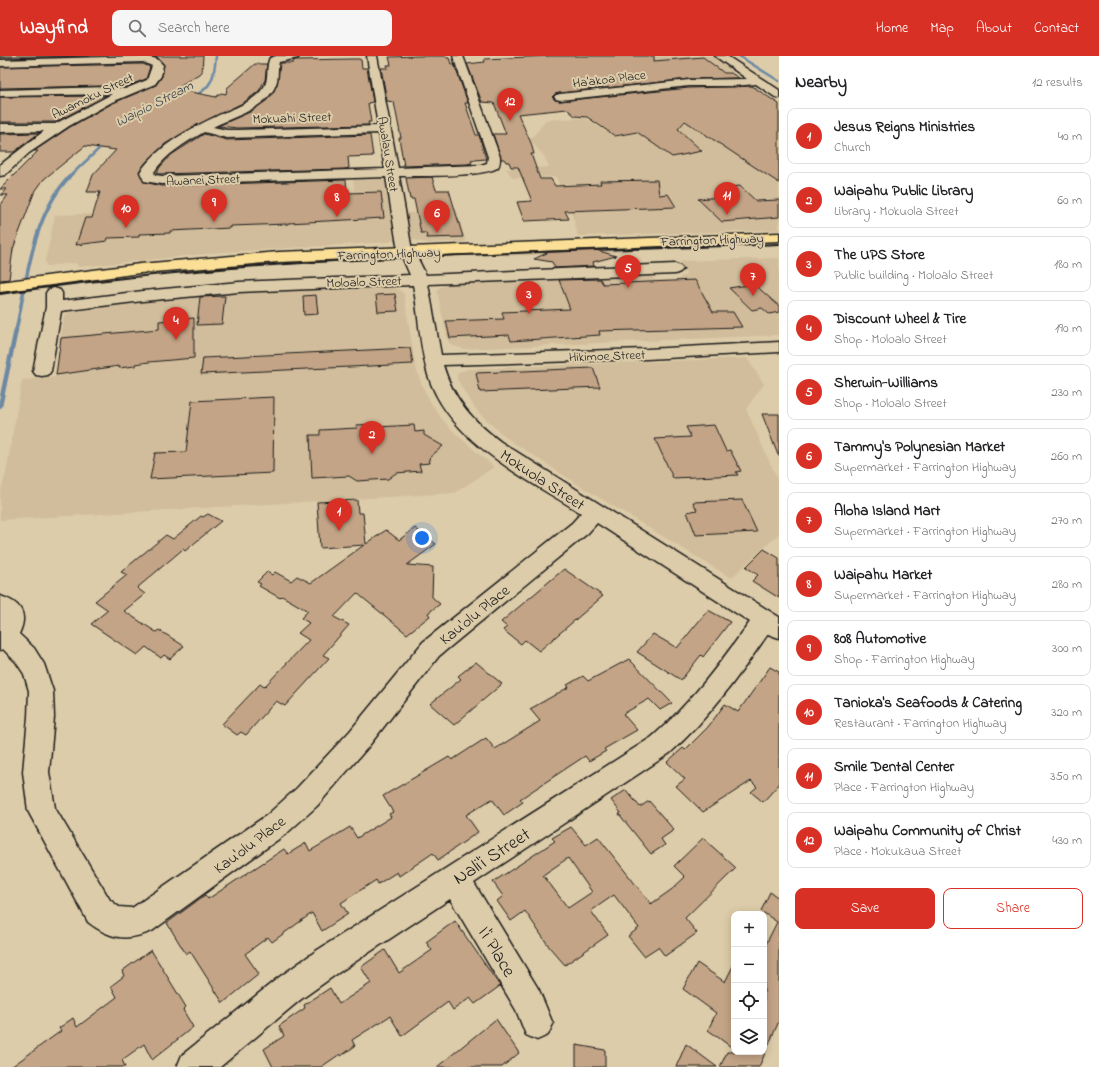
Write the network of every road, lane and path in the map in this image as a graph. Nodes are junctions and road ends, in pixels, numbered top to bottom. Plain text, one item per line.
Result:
1 (294, 56) edge
2 (372, 56) edge
3 (458, 56) edge
4 (720, 56) edge
5 (0, 64) edge
6 (757, 80) junction
7 (125, 92) junction
8 (0, 93) edge
9 (779, 95) edge
10 (560, 97) dead end
11 (0, 128) edge
12 (55, 128) junction
13 (202, 128) junction
14 (384, 129) junction
15 (0, 171) edge
16 (392, 173) junction
17 (779, 237) edge
18 (779, 251) edge
19 (414, 265) junction
20 (675, 269) dead end
21 (6, 293) edge
22 (55, 293) junction
23 (779, 347) edge
24 (434, 360) junction
25 (42, 371) dead end
26 (595, 512) junction
27 (0, 605) edge
28 (772, 625) edge
29 (3, 638) edge
30 (455, 879) junction
31 (537, 1024) dead end
32 (208, 1062) edge

1 - 13 street, Awanei Street
2 - 14 street, Awalau Street
3 - 16 street
4 - 6 street
5 - 7 street, Awamoku Street
6 - 9 street
6 - 10 street, Ha'akoa Place
7 - 8 street
7 - 12 street, Awamoku Street
11 - 12 street
12 - 15 street, Awamoku Street
13 - 14 street, Mokuahi Street
13 - 16 street, Awanei Street
14 - 16 street, Awalau Street
16 - 19 street, Awalau Street
17 - 19 main road, Farrington Highway
18 - 19 main road, Farrington Highway
19 - 20 street, Moloalo Street
19 - 22 street, Moloalo Street
19 - 22 main road, Farrington Highway
19 - 24 street, Mokuola Street
21 - 22 main road, Farrington Highway
22 - 25 street
23 - 24 street, Hikimoe Street
24 - 26 street, Mokuola Street
26 - 28 street, Mokuola Street
26 - 29 street, Kau'olu Place
27 - 29 street, Kau'olu Place
28 - 30 street, Nali'i Street
30 - 31 street, I'i Place
30 - 32 street, Nali'i Street

